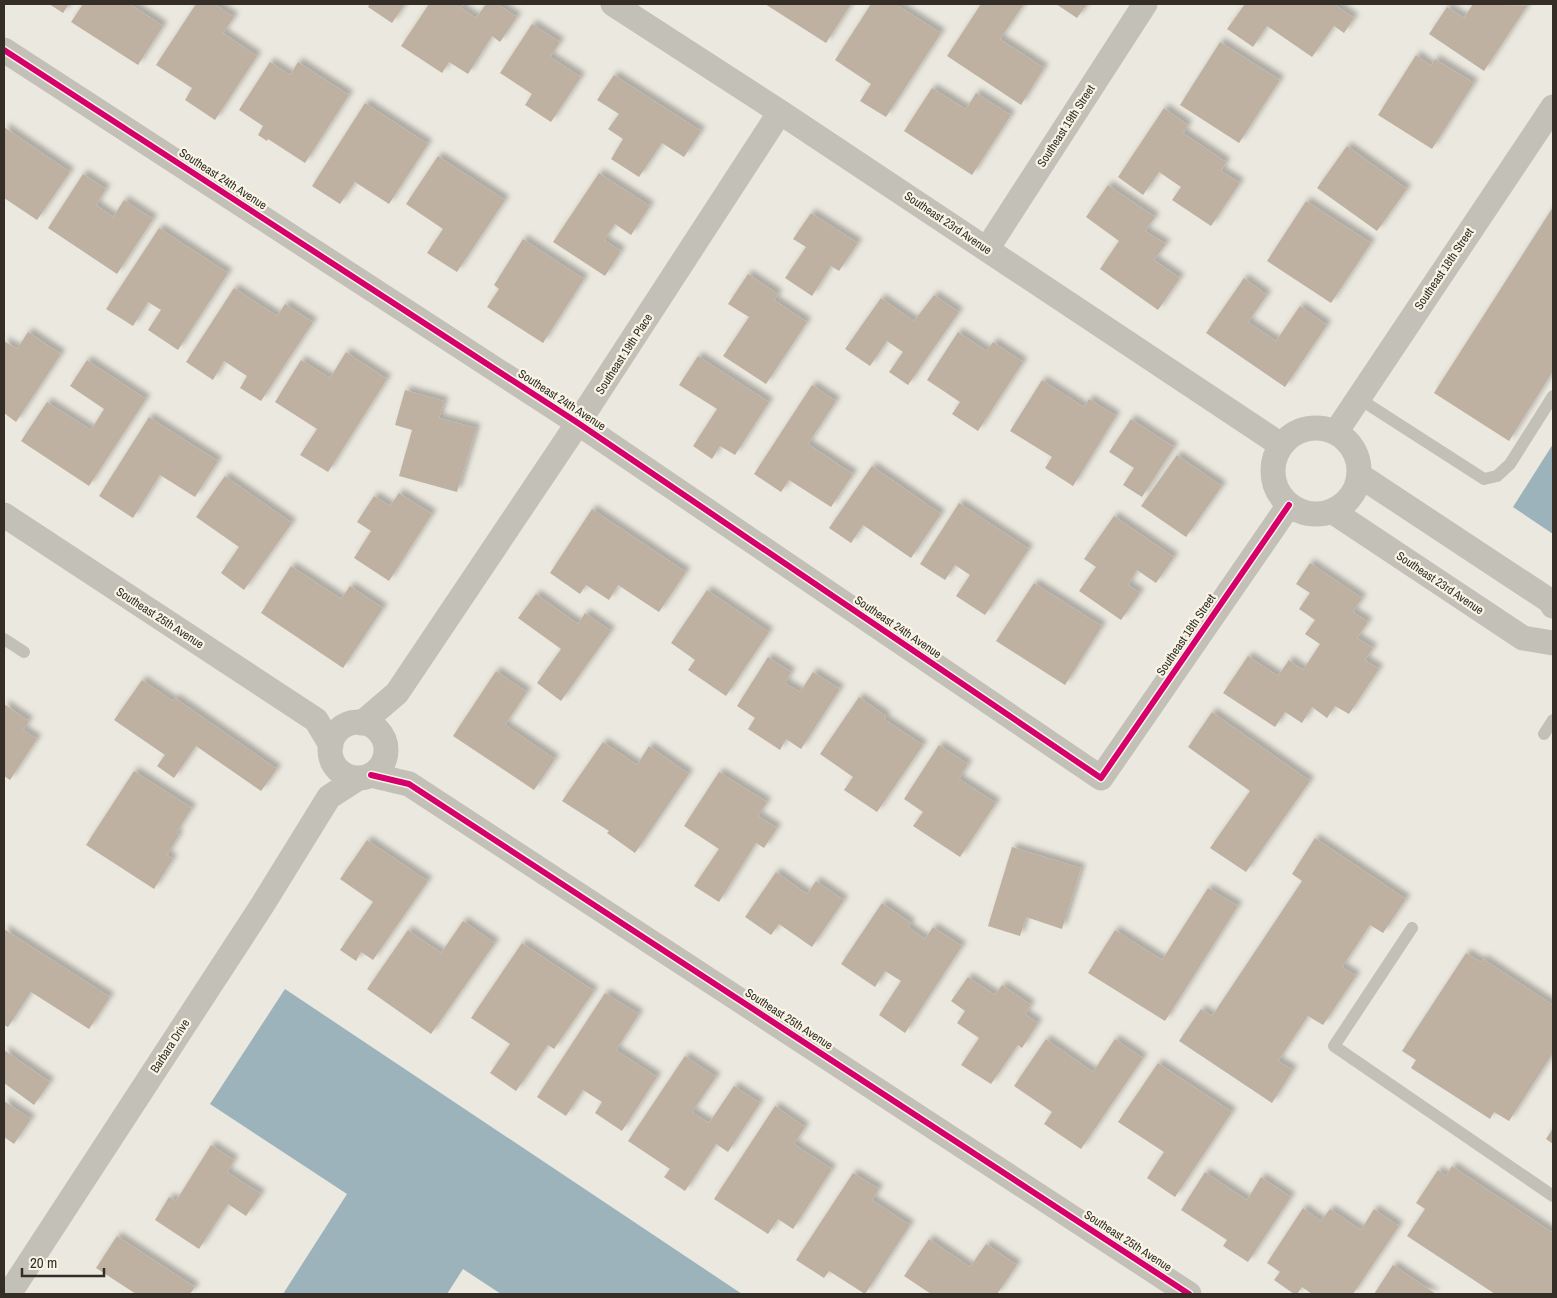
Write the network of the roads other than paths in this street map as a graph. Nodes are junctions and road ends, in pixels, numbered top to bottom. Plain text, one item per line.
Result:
1 (613, 4) edge
2 (1145, 4) edge
3 (4, 50) edge
4 (1553, 107) edge
5 (780, 112) junction
6 (986, 249) junction
7 (1553, 396) edge
8 (1358, 398) junction
9 (578, 423) junction
10 (1336, 432) junction
11 (1281, 445) junction
12 (1359, 475) junction
13 (1289, 505) junction
14 (1332, 511) junction
15 (4, 516) edge
16 (1553, 606) edge
17 (4, 639) edge
18 (1553, 643) edge
19 (24, 652) dead end
20 (396, 693) junction
21 (316, 720) junction
22 (1553, 720) edge
23 (355, 723) junction
24 (1544, 734) dead end
25 (384, 744) junction
26 (332, 754) junction
27 (364, 777) junction
28 (1101, 778) joint
29 (409, 784) junction
30 (329, 797) junction
31 (1412, 928) dead end
32 (1553, 1196) edge
33 (9, 1294) edge
34 (1189, 1294) edge

1 - 5 street, Southeast 23rd Avenue
2 - 6 street, Southeast 19th Street
3 - 9 street, Southeast 24th Avenue
4 - 8 street, Southeast 18th Street
5 - 6 street, Southeast 23rd Avenue
5 - 9 street, Southeast 19th Place
6 - 11 street, Southeast 23rd Avenue
7 - 8 lane
8 - 10 street, Southeast 18th Street
9 - 20 street, Southeast 19th Place
9 - 28 street, Southeast 24th Avenue
10 - 11 street
10 - 12 street
11 - 13 street
12 - 14 street
12 - 16 street
13 - 14 street
13 - 28 street, Southeast 18th Street
14 - 18 street, Southeast 23rd Avenue
15 - 21 street, Southeast 25th Avenue
17 - 19 lane
20 - 23 street
20 - 25 street
21 - 23 street, Southeast 25th Avenue
21 - 26 street, Southeast 25th Avenue
22 - 24 lane
23 - 25 street
23 - 26 street
25 - 27 street
25 - 29 street, Southeast 25th Avenue
26 - 27 street
26 - 30 street, Barbara Drive
27 - 29 street, Southeast 25th Avenue
27 - 30 street, Barbara Drive
29 - 34 street, Southeast 25th Avenue
30 - 33 street, Barbara Drive
31 - 32 lane

